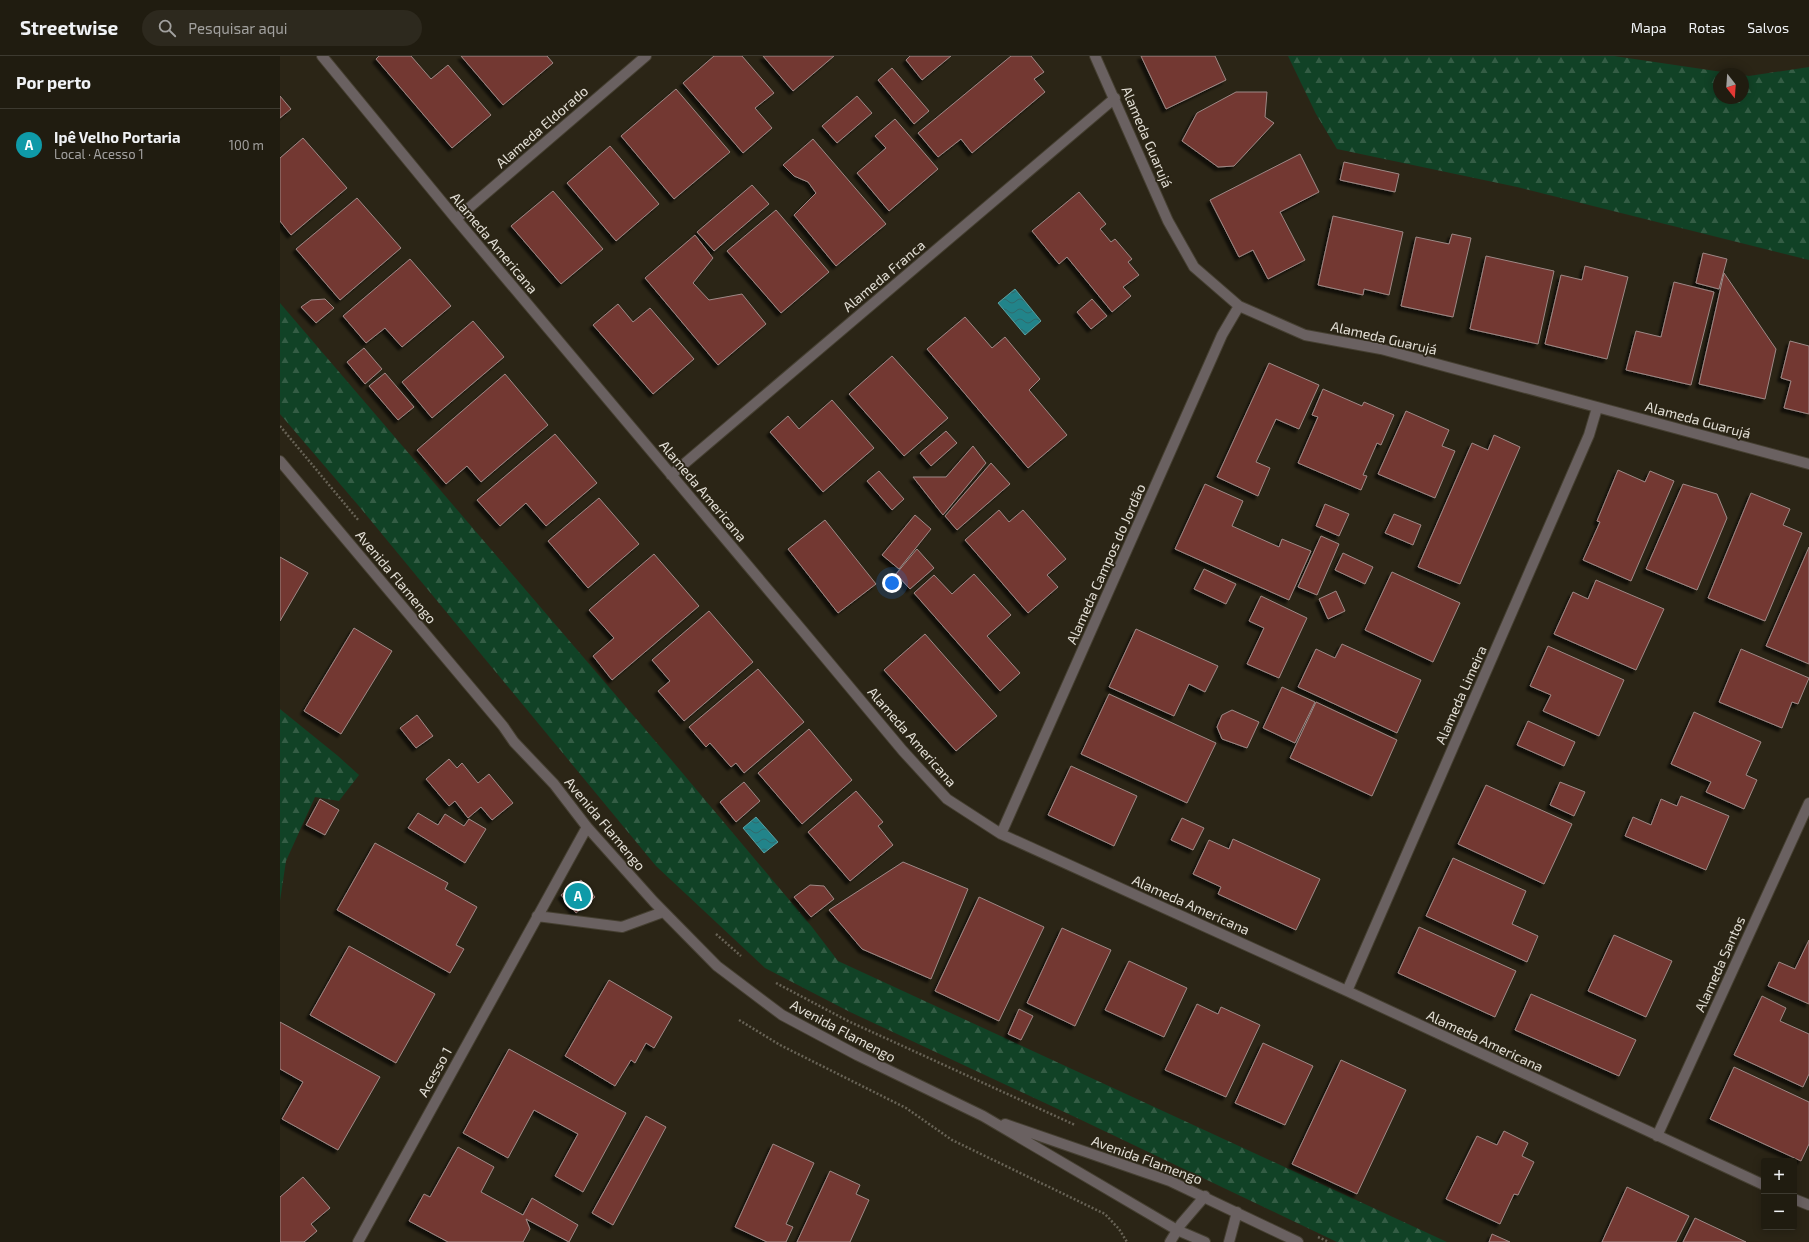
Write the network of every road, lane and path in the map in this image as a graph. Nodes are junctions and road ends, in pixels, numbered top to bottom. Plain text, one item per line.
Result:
1 (322, 56) edge
2 (646, 56) edge
3 (1095, 56) edge
4 (1115, 98) junction
5 (456, 218) junction
6 (1239, 306) junction
7 (1598, 408) junction
8 (280, 426) edge
9 (280, 461) edge
10 (1809, 464) edge
11 (671, 475) junction
12 (360, 522) dead end
13 (1809, 803) edge
14 (587, 827) junction
15 (1001, 834) junction
16 (663, 912) junction
17 (537, 916) junction
18 (715, 933) dead end
19 (744, 959) dead end
20 (774, 982) dead end
21 (1347, 991) junction
22 (739, 1020) dead end
23 (982, 1116) junction
24 (1078, 1126) dead end
25 (1657, 1136) junction
26 (1761, 1184) edge
27 (1204, 1196) junction
28 (1797, 1200) edge
29 (1809, 1205) edge
30 (1237, 1212) junction
31 (1177, 1230) junction
32 (1315, 1235) dead end
33 (358, 1242) edge
34 (1127, 1242) edge
35 (1170, 1242) edge
36 (1205, 1242) edge
37 (1229, 1242) edge
38 (1298, 1242) edge
39 (1329, 1242) edge

1 - 5 street, Alameda Americana
2 - 5 street, Alameda Eldorado
3 - 4 street, Alameda Guarujá
4 - 6 street, Alameda Guarujá
4 - 11 street, Alameda Franca
5 - 11 street, Alameda Americana
6 - 7 street, Alameda Guarujá
6 - 15 street, Alameda Campos do Jordão
7 - 10 street, Alameda Guarujá
7 - 21 street, Alameda Limeira
8 - 12 path
9 - 14 street, Avenida Flamengo
11 - 15 street, Alameda Americana
13 - 25 street, Alameda Santos
14 - 16 street, Avenida Flamengo
14 - 17 street, Acesso 1
15 - 21 street, Alameda Americana
16 - 17 street
16 - 23 street, Avenida Flamengo
17 - 33 street, Acesso 1
18 - 19 path
20 - 24 path
21 - 25 street, Alameda Americana
22 - 34 path
23 - 27 street, Avenida Flamengo
23 - 31 street, Avenida Flamengo
25 - 26 street, Alameda Americana
27 - 30 street, Avenida Flamengo
27 - 31 street
28 - 29 street
30 - 37 street
30 - 38 street, Avenida Flamengo
31 - 35 street
31 - 36 street, Avenida Flamengo
32 - 39 path

